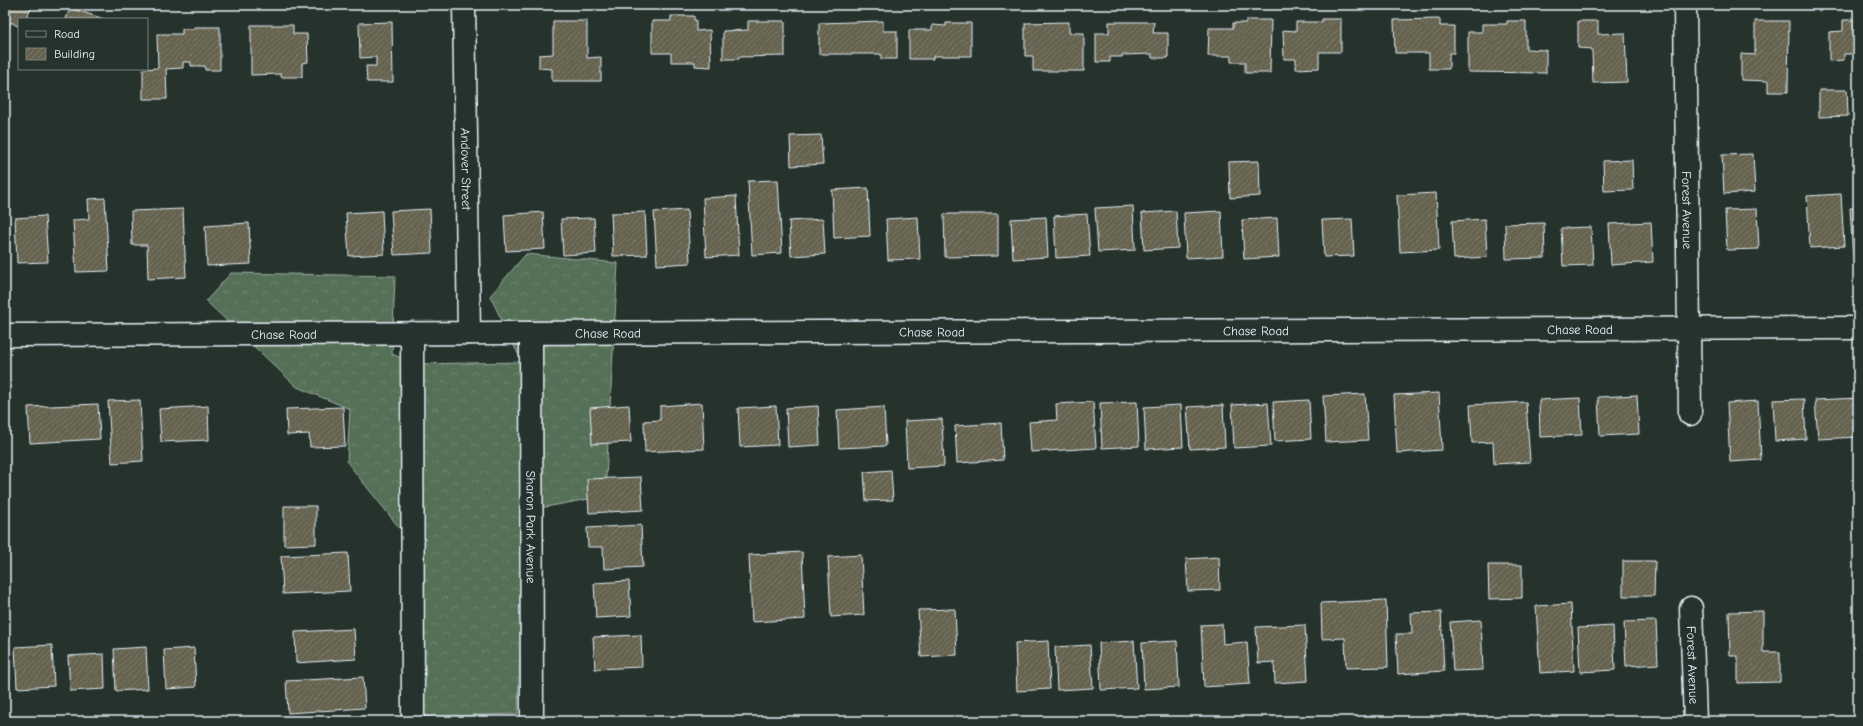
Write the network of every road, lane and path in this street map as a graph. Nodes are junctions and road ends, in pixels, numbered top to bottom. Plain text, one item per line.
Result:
1 (464, 5) edge
2 (1685, 5) edge
3 (1858, 328) edge
4 (1690, 329) junction
5 (412, 333) junction
6 (469, 333) junction
7 (531, 333) junction
8 (5, 334) edge
9 (1690, 414) dead end
10 (1691, 608) dead end
11 (413, 721) edge
12 (532, 721) edge
13 (1695, 721) edge

1 - 6 street, Andover Street
2 - 4 street, Forest Avenue
3 - 4 street, Chase Road
4 - 7 street, Chase Road
4 - 9 street, Forest Avenue
5 - 6 street, Chase Road
5 - 8 street, Chase Road
5 - 11 street
6 - 7 street, Chase Road
7 - 12 street, Sharon Park Avenue
10 - 13 street, Forest Avenue

